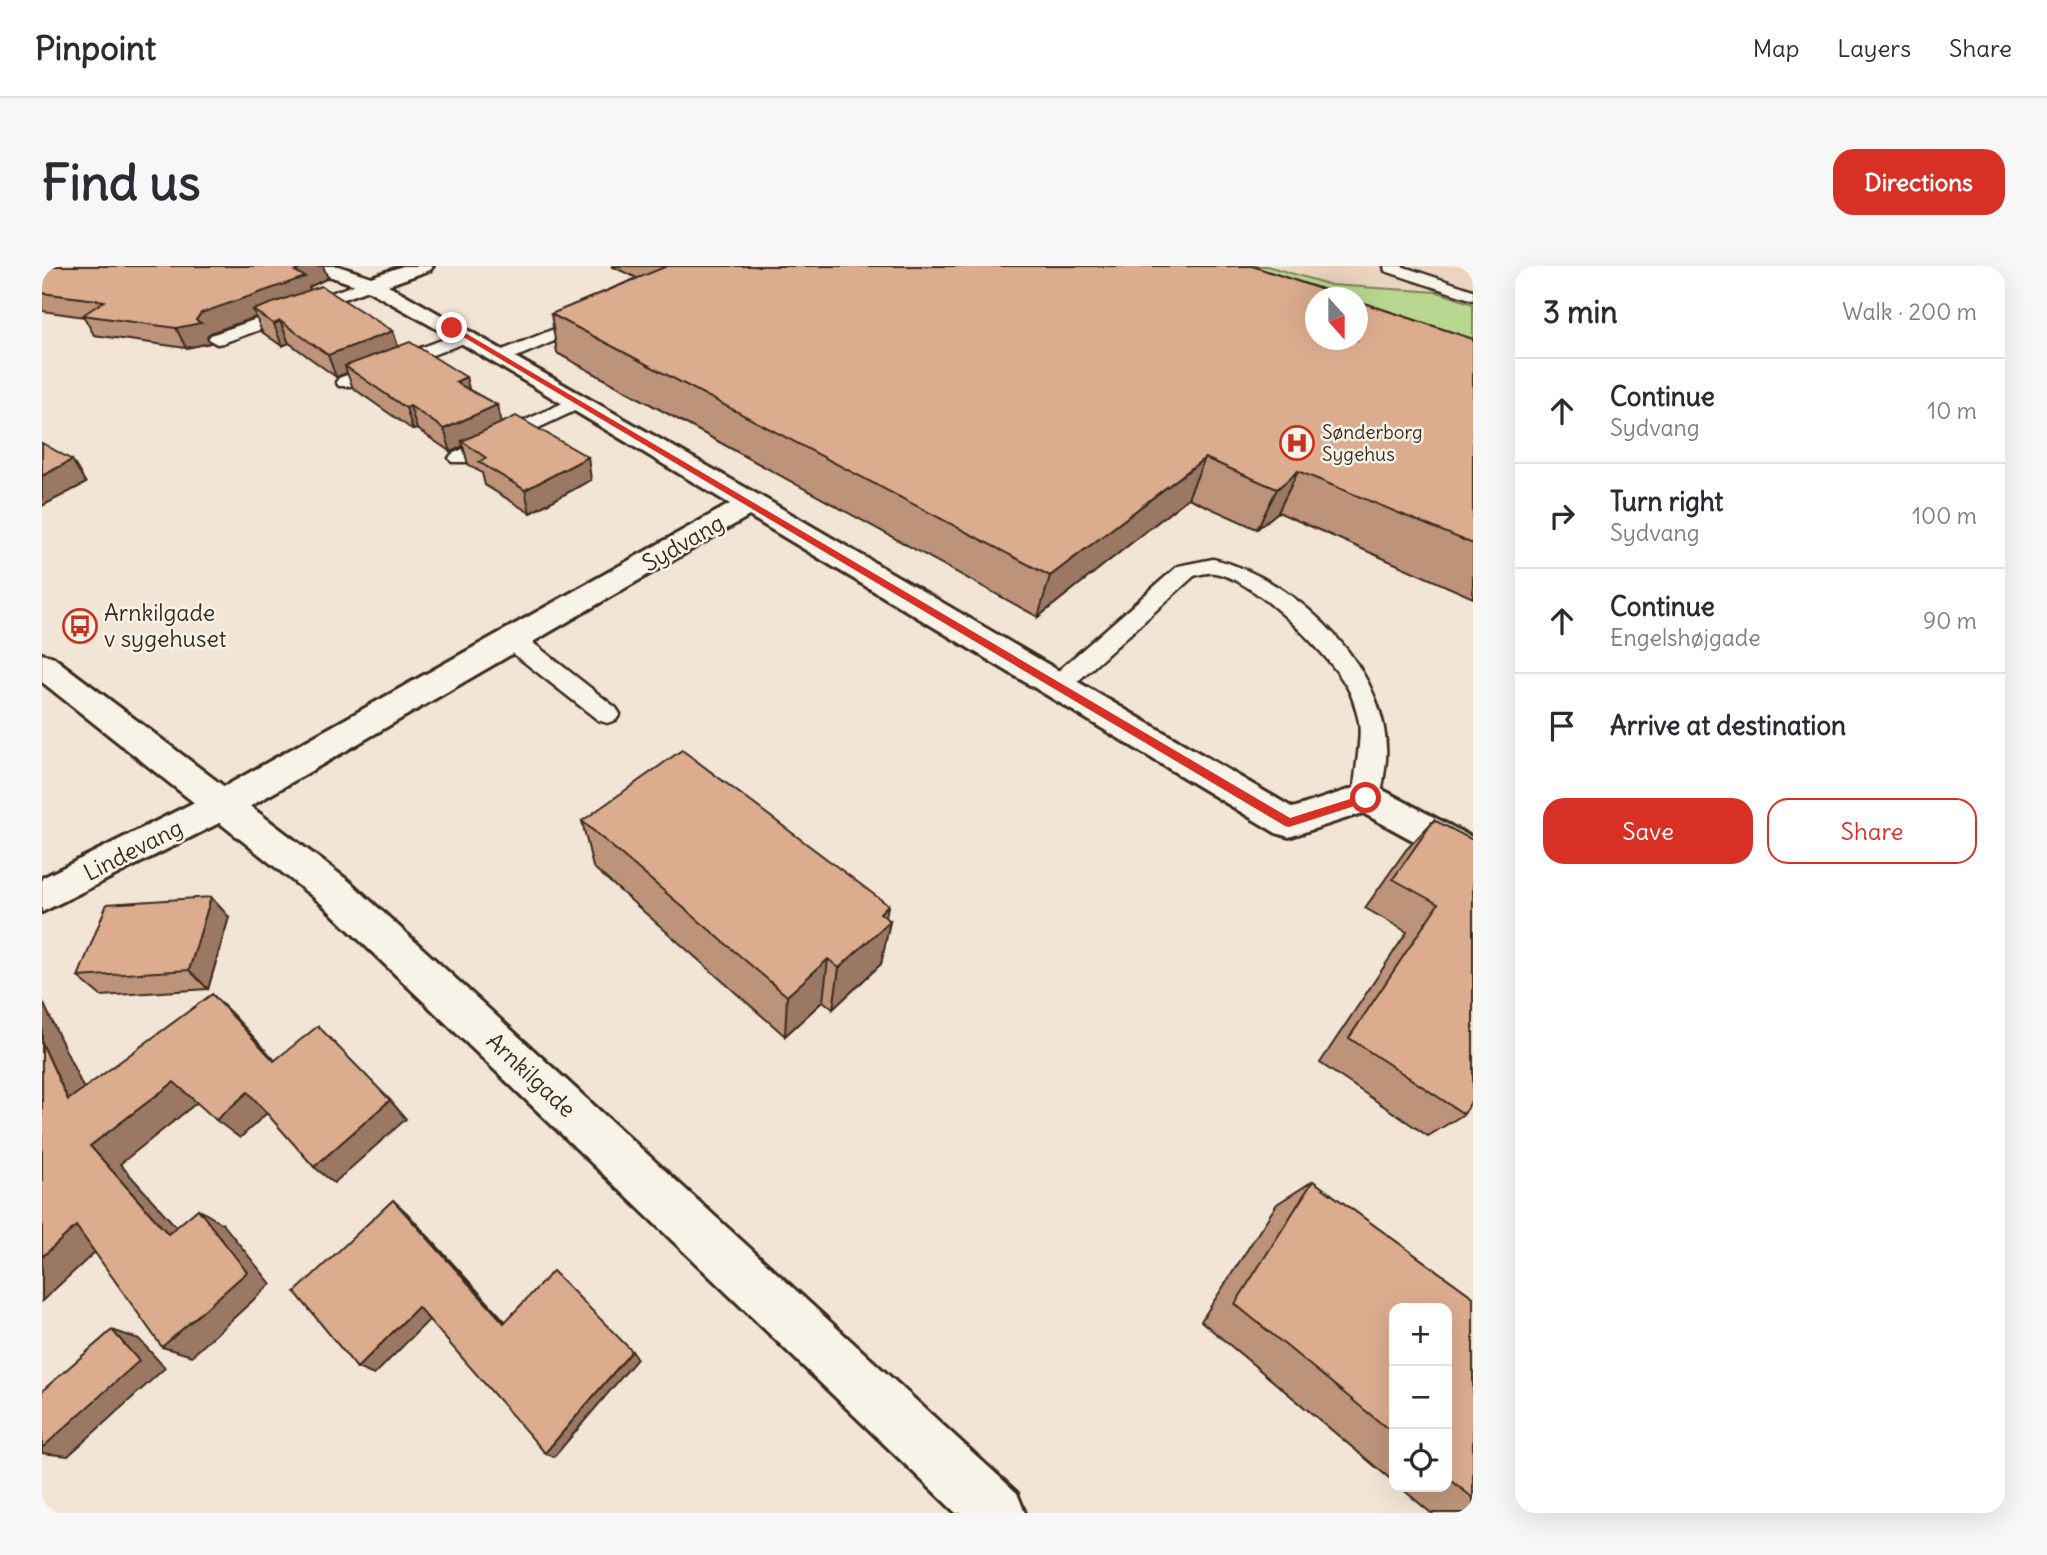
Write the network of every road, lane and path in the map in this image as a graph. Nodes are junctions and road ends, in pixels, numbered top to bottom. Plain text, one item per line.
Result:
1 (318, 266) edge
2 (423, 266) edge
3 (1392, 266) edge
4 (371, 284) junction
5 (1473, 295) edge
6 (612, 310) edge
7 (466, 336) junction
8 (217, 339) dead end
9 (500, 357) junction
10 (345, 382) edge
11 (578, 402) junction
12 (458, 458) dead end
13 (752, 503) junction
14 (514, 640) junction
15 (42, 665) edge
16 (1058, 685) junction
17 (607, 713) dead end
18 (1366, 798) junction
19 (224, 804) junction
20 (1473, 855) edge
21 (42, 896) edge
22 (997, 1513) edge

1 - 4 street
2 - 4 street
3 - 5 lane
4 - 7 street
4 - 8 lane
6 - 9 lane
7 - 9 street
7 - 10 lane
9 - 11 street
11 - 12 lane
11 - 13 street
13 - 14 street, Sydvang
13 - 16 street
14 - 17 lane
14 - 19 street, Sydvang
15 - 19 street, Arnkilgade
16 - 18 street
16 - 18 lane
18 - 20 street
19 - 21 street, Lindevang
19 - 22 street, Arnkilgade

